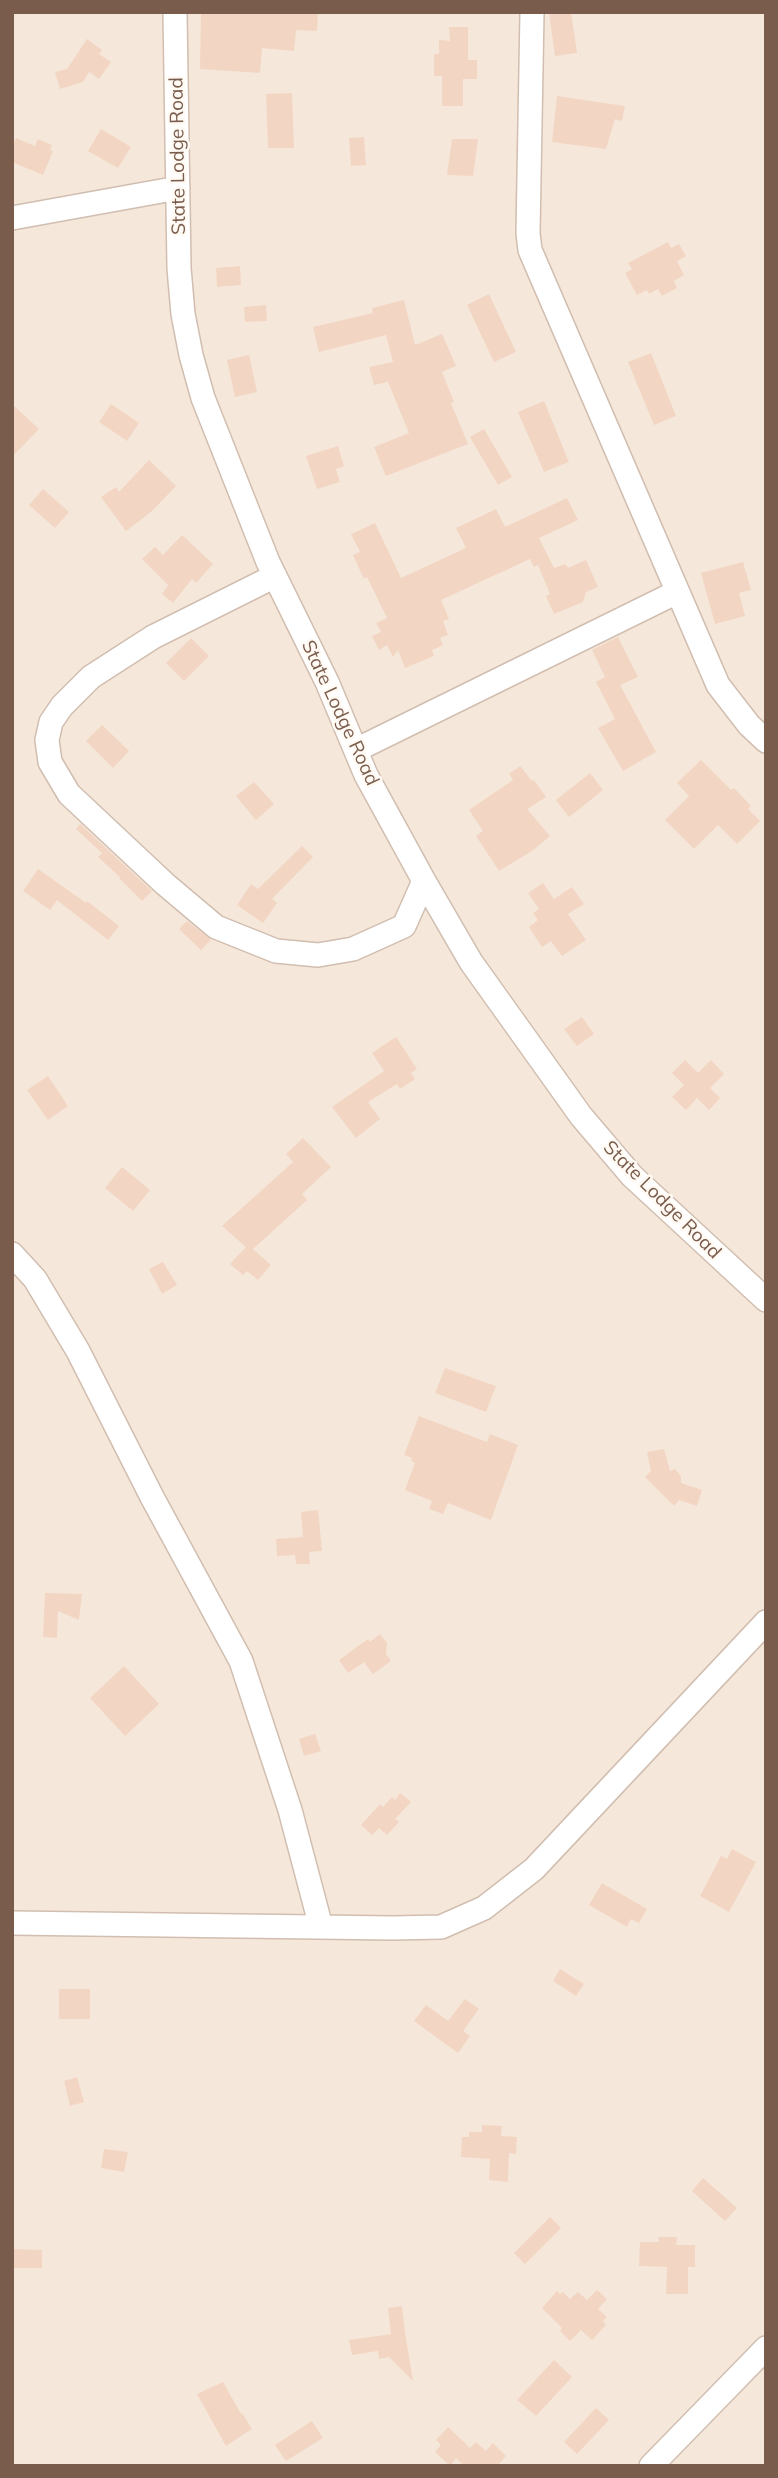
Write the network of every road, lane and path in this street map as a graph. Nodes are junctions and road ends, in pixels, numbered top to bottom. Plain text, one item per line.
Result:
1 (175, 12) edge
2 (532, 12) edge
3 (178, 188) junction
4 (12, 218) edge
5 (275, 576) junction
6 (677, 592) junction
7 (766, 741) edge
8 (356, 750) junction
9 (424, 881) junction
10 (12, 1255) edge
11 (766, 1300) edge
12 (766, 1622) edge
13 (12, 1923) edge
14 (321, 1927) junction
15 (766, 2348) edge
16 (651, 2466) edge

1 - 3 street, State Lodge Road
2 - 6 street
3 - 4 street
3 - 5 street, State Lodge Road
5 - 8 street, State Lodge Road
5 - 9 street
6 - 7 street
6 - 8 street
8 - 9 street, State Lodge Road
9 - 11 street, State Lodge Road
10 - 14 street
12 - 14 street
13 - 14 street
15 - 16 street

